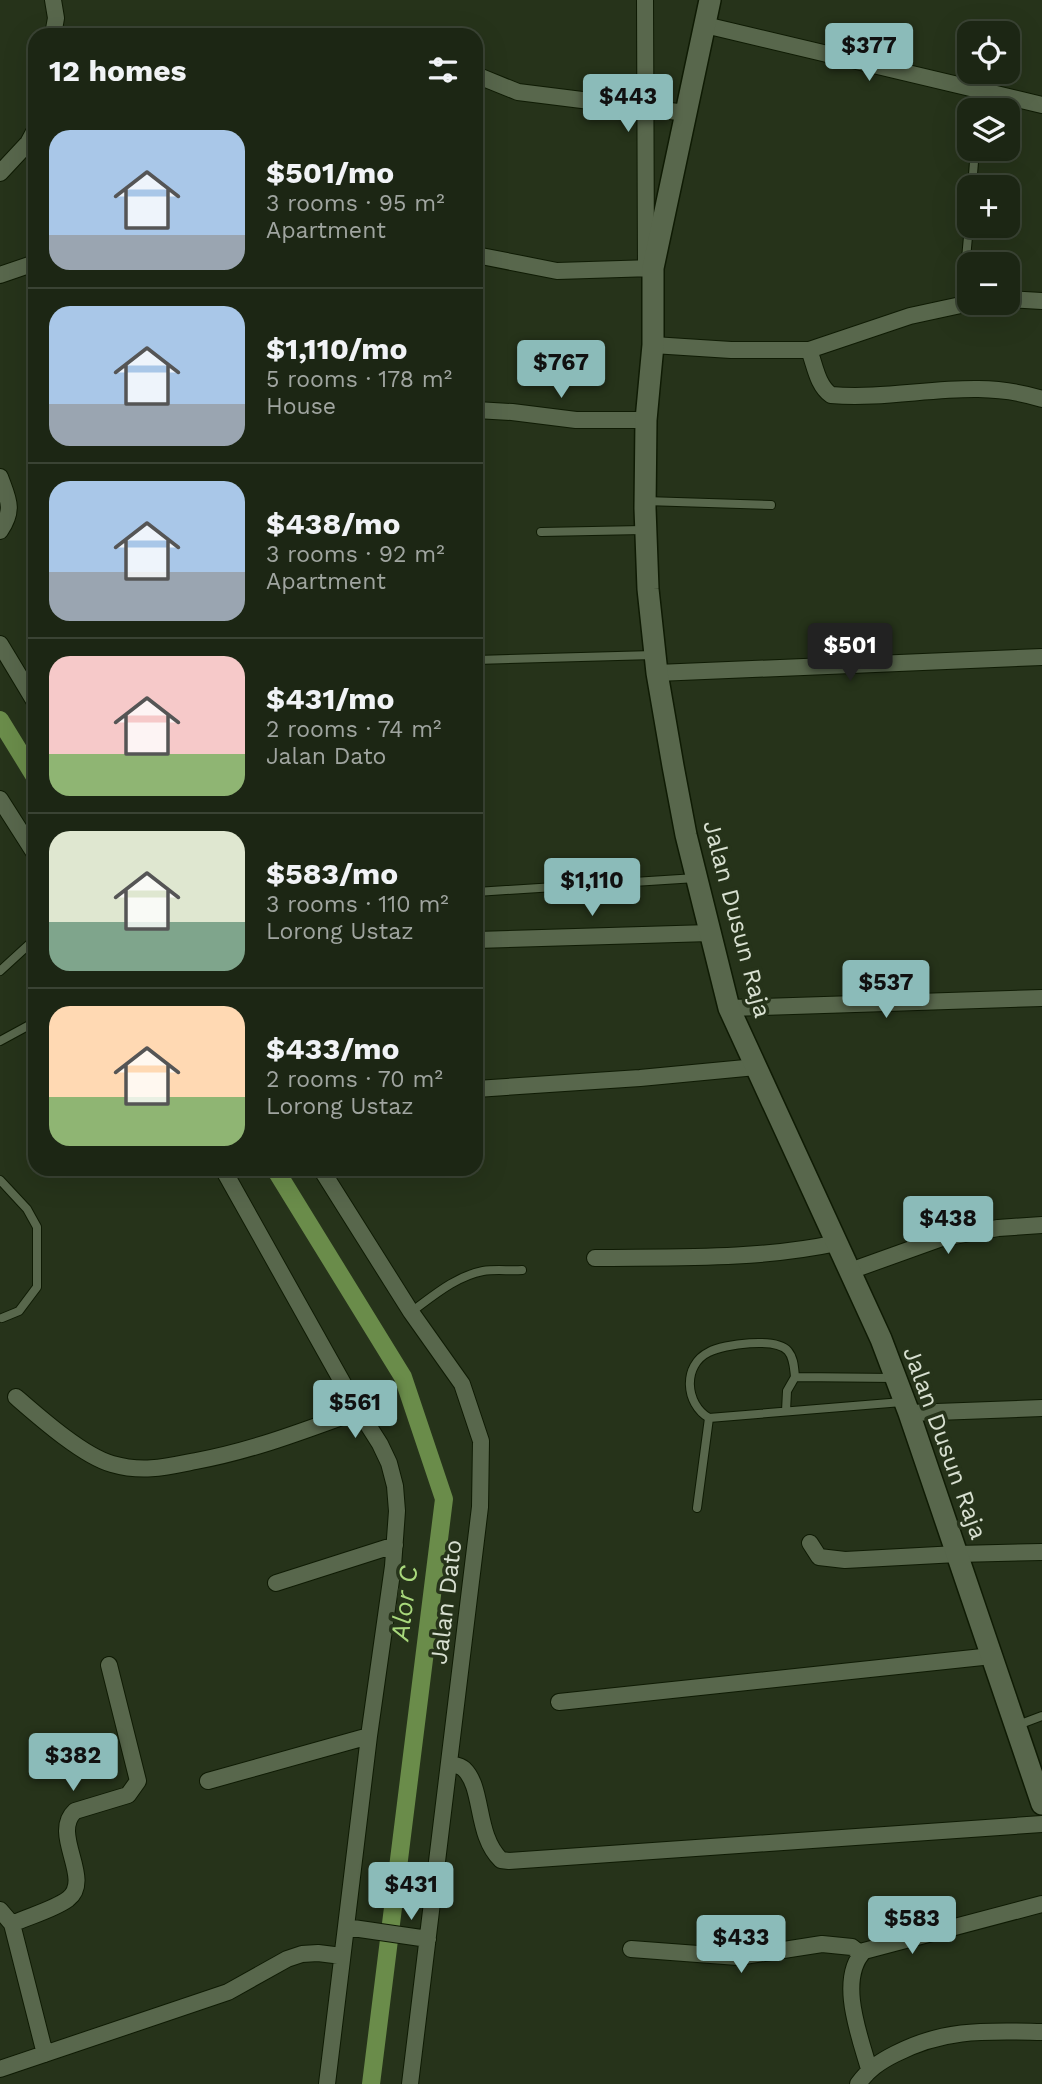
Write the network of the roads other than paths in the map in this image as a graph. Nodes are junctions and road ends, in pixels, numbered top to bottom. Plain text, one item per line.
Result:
1 (52, 0) edge
2 (645, 0) edge
3 (710, 0) edge
4 (705, 25) junction
5 (54, 28) edge
6 (483, 78) edge
7 (1042, 106) edge
8 (646, 108) junction
9 (686, 113) junction
10 (28, 144) edge
11 (0, 173) edge
12 (483, 256) edge
13 (28, 265) edge
14 (649, 268) junction
15 (0, 275) edge
16 (1020, 300) edge
17 (1042, 301) edge
18 (957, 305) edge
19 (653, 345) junction
20 (809, 350) junction
21 (1042, 399) edge
22 (483, 410) edge
23 (646, 420) junction
24 (0, 477) edge
25 (645, 501) junction
26 (771, 505) dead end
27 (646, 530) junction
28 (0, 531) edge
29 (541, 532) dead end
30 (0, 644) edge
31 (1042, 657) edge
32 (483, 660) edge
33 (655, 664) junction
34 (28, 690) edge
35 (0, 799) edge
36 (28, 843) edge
37 (696, 878) junction
38 (483, 892) edge
39 (710, 933) junction
40 (483, 940) edge
41 (28, 945) edge
42 (0, 971) edge
43 (1042, 998) edge
44 (729, 1008) junction
45 (28, 1026) edge
46 (0, 1041) edge
47 (756, 1067) junction
48 (483, 1089) edge
49 (227, 1176) edge
50 (325, 1176) edge
51 (0, 1180) edge
52 (1042, 1225) edge
53 (837, 1243) junction
54 (595, 1258) dead end
55 (522, 1270) dead end
56 (850, 1271) junction
57 (411, 1312) junction
58 (2, 1318) dead end
59 (795, 1377) junction
60 (895, 1378) junction
61 (16, 1397) dead end
62 (906, 1407) junction
63 (1042, 1408) edge
64 (358, 1411) junction
65 (786, 1412) junction
66 (709, 1418) junction
67 (696, 1508) dead end
68 (810, 1543) dead end
69 (395, 1545) junction
70 (1042, 1552) edge
71 (957, 1554) junction
72 (276, 1583) dead end
73 (992, 1656) junction
74 (109, 1665) dead end
75 (559, 1702) dead end
76 (1042, 1716) edge
77 (1015, 1726) junction
78 (369, 1737) junction
79 (449, 1764) junction
80 (208, 1781) dead end
81 (1042, 1804) edge
82 (1042, 1824) edge
83 (1042, 1904) edge
84 (0, 1910) edge
85 (12, 1924) junction
86 (350, 1927) junction
87 (426, 1939) junction
88 (631, 1949) dead end
89 (861, 1954) junction
90 (342, 1956) junction
91 (1042, 2032) edge
92 (45, 2054) junction
93 (0, 2069) edge
94 (869, 2069) junction
95 (327, 2084) edge
96 (410, 2084) edge
97 (858, 2084) edge

1 - 5 street
2 - 8 street
3 - 4 main road, Jalan Dusun Raja
4 - 7 street
4 - 9 main road, Jalan Dusun Raja
6 - 8 street
8 - 9 street
8 - 14 street
9 - 14 main road, Jalan Dusun Raja
10 - 11 street
12 - 14 street
13 - 15 street
14 - 19 main road, Jalan Dusun Raja
16 - 17 street
18 - 20 street
19 - 20 street
19 - 23 main road, Jalan Dusun Raja
20 - 21 street
22 - 23 street
23 - 25 main road, Jalan Dusun Raja
24 - 28 street
25 - 26 lane
25 - 27 main road, Jalan Dusun Raja
27 - 29 lane
27 - 33 main road, Jalan Dusun Raja
30 - 34 street
31 - 33 street
32 - 33 lane
33 - 37 main road, Jalan Dusun Raja
35 - 36 street
37 - 38 lane
37 - 39 main road, Jalan Dusun Raja
39 - 40 street
39 - 44 main road, Jalan Dusun Raja
41 - 42 lane
43 - 44 street
44 - 47 main road, Jalan Dusun Raja
45 - 46 lane
47 - 48 street
47 - 53 main road, Jalan Dusun Raja
49 - 64 street
50 - 57 street, Jalan Dato
51 - 58 lane
52 - 56 street
53 - 54 street
53 - 56 main road, Jalan Dusun Raja
55 - 57 lane
56 - 60 main road, Jalan Dusun Raja
57 - 79 street, Jalan Dato
59 - 60 lane
59 - 65 lane
59 - 66 lane
60 - 62 main road, Jalan Dusun Raja
61 - 64 street
62 - 63 street
62 - 65 lane
62 - 71 main road, Jalan Dusun Raja
64 - 69 street
65 - 66 lane
66 - 67 lane
68 - 71 street
69 - 72 street
69 - 78 street
70 - 71 street
71 - 73 main road, Jalan Dusun Raja
73 - 75 street
73 - 77 main road, Jalan Dusun Raja
74 - 85 street
76 - 77 lane
77 - 81 main road, Jalan Dusun Raja
78 - 80 street
78 - 86 street
79 - 82 street
79 - 87 street, Jalan Dato
83 - 89 street
84 - 85 street
85 - 92 street
86 - 87 street
86 - 90 street
87 - 96 street, Jalan Dato
88 - 89 street
89 - 94 street
90 - 92 street
90 - 95 street
91 - 94 street
92 - 93 street
94 - 97 street

